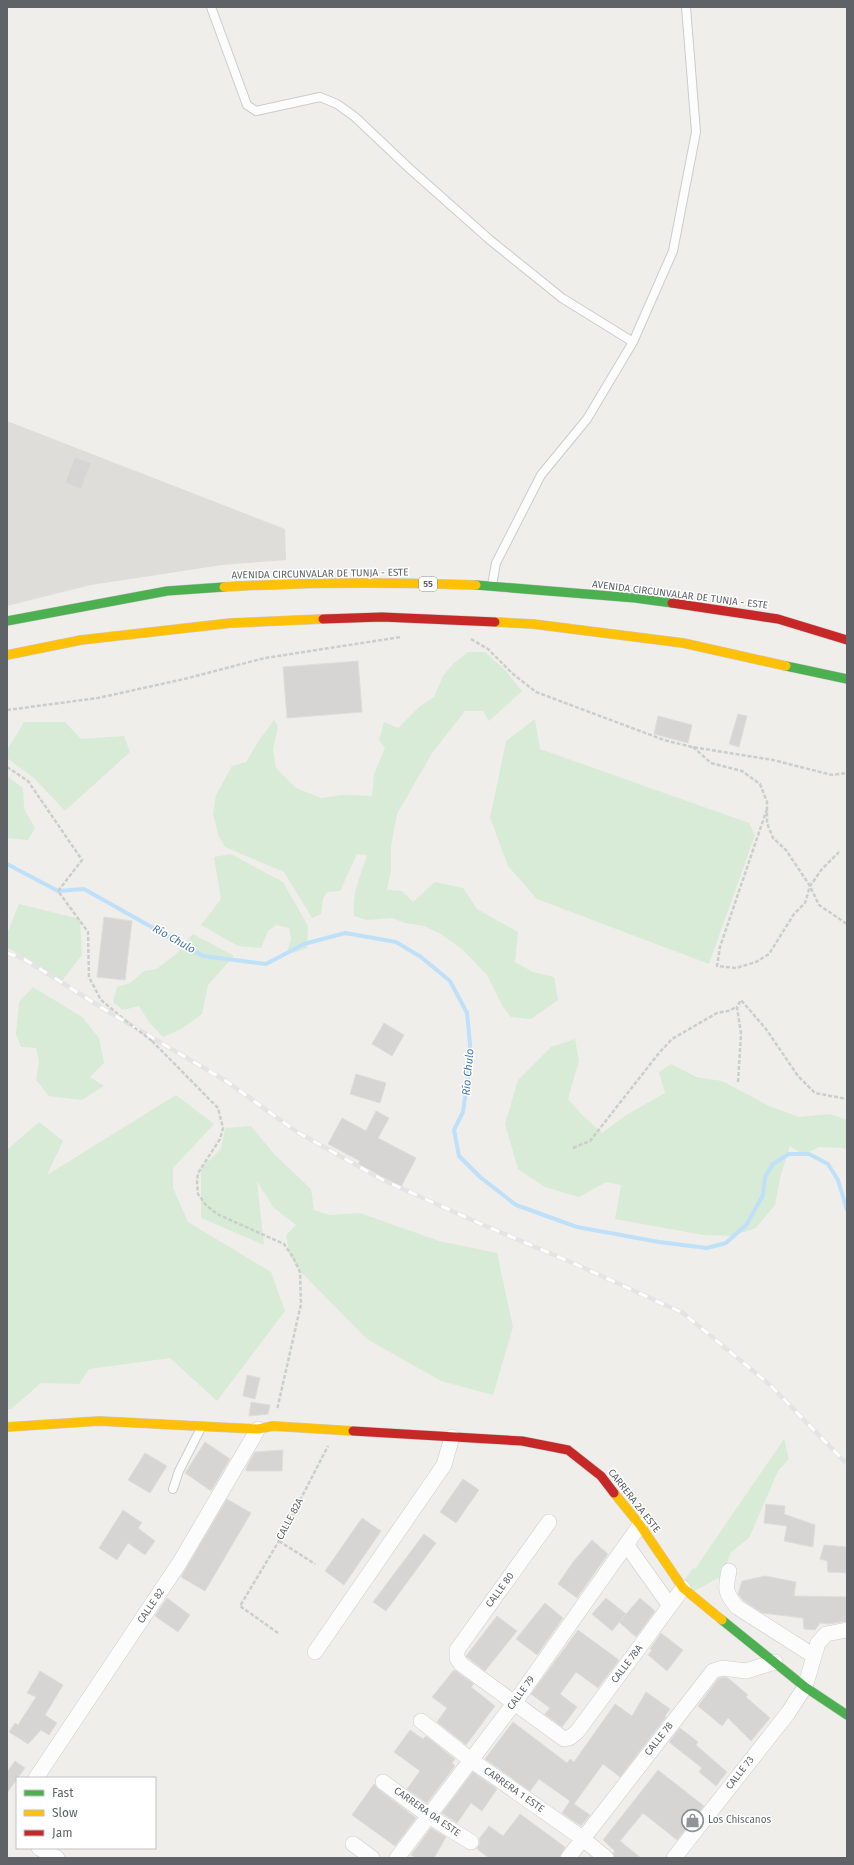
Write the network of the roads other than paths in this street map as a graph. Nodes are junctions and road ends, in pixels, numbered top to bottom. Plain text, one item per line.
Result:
1 (211, 7) edge
2 (686, 7) edge
3 (633, 342) junction
4 (492, 586) junction
5 (7, 621) edge
6 (847, 640) edge
7 (7, 655) edge
8 (847, 679) edge
9 (202, 1426) junction
10 (7, 1427) edge
11 (258, 1429) junction
12 (452, 1437) junction
13 (173, 1489) dead end
14 (549, 1522) dead end
15 (640, 1525) junction
16 (626, 1544) junction
17 (729, 1571) dead end
18 (683, 1588) junction
19 (670, 1606) junction
20 (847, 1630) edge
21 (315, 1652) dead end
22 (814, 1656) junction
23 (774, 1662) junction
24 (805, 1687) junction
25 (514, 1702) junction
26 (847, 1715) edge
27 (421, 1722) dead end
28 (471, 1760) junction
29 (37, 1777) edge
30 (383, 1782) dead end
31 (429, 1816) junction
32 (582, 1838) junction
33 (471, 1842) dead end
34 (353, 1844) dead end
35 (41, 1849) edge
36 (57, 1858) edge
37 (372, 1858) edge
38 (397, 1858) edge
39 (568, 1858) edge
40 (606, 1858) edge
41 (674, 1858) edge

1 - 3 lane
2 - 3 lane
3 - 4 lane
4 - 5 main road, AVENIDA CIRCUNVALAR DE TUNJA - ESTE / 55
4 - 6 main road, AVENIDA CIRCUNVALAR DE TUNJA - ESTE / 55
7 - 8 main road
9 - 10 main road, CARRERA 2A ESTE
9 - 11 main road, CARRERA 2A ESTE
9 - 13 lane
11 - 12 main road, CARRERA 2A ESTE
11 - 29 street, CALLE 82
12 - 15 main road, CARRERA 2A ESTE
12 - 21 street
14 - 25 street, CALLE 80
15 - 16 street, CALLE 79
15 - 18 main road, CARRERA 2A ESTE
16 - 19 street
16 - 25 street, CALLE 79
17 - 22 street
18 - 19 street, CALLE 78A
18 - 23 main road, CARRERA 2A ESTE
19 - 25 street, CALLE 78A
20 - 22 street, CALLE 73
22 - 24 street, CALLE 73
23 - 24 main road, CARRERA 2A ESTE
23 - 32 street, CALLE 78
24 - 26 main road, CARRERA 2A ESTE
24 - 41 street, CALLE 73
25 - 28 street, CALLE 79
27 - 28 street, CARRERA 1 ESTE
28 - 31 street, CALLE 79
28 - 32 street, CARRERA 1 ESTE
30 - 31 street, CARRERA 0A ESTE
31 - 33 street, CARRERA 0A ESTE
31 - 38 street, CALLE 79
32 - 39 street, CALLE 78
32 - 40 street, CARRERA 1 ESTE
34 - 37 street
35 - 36 street

